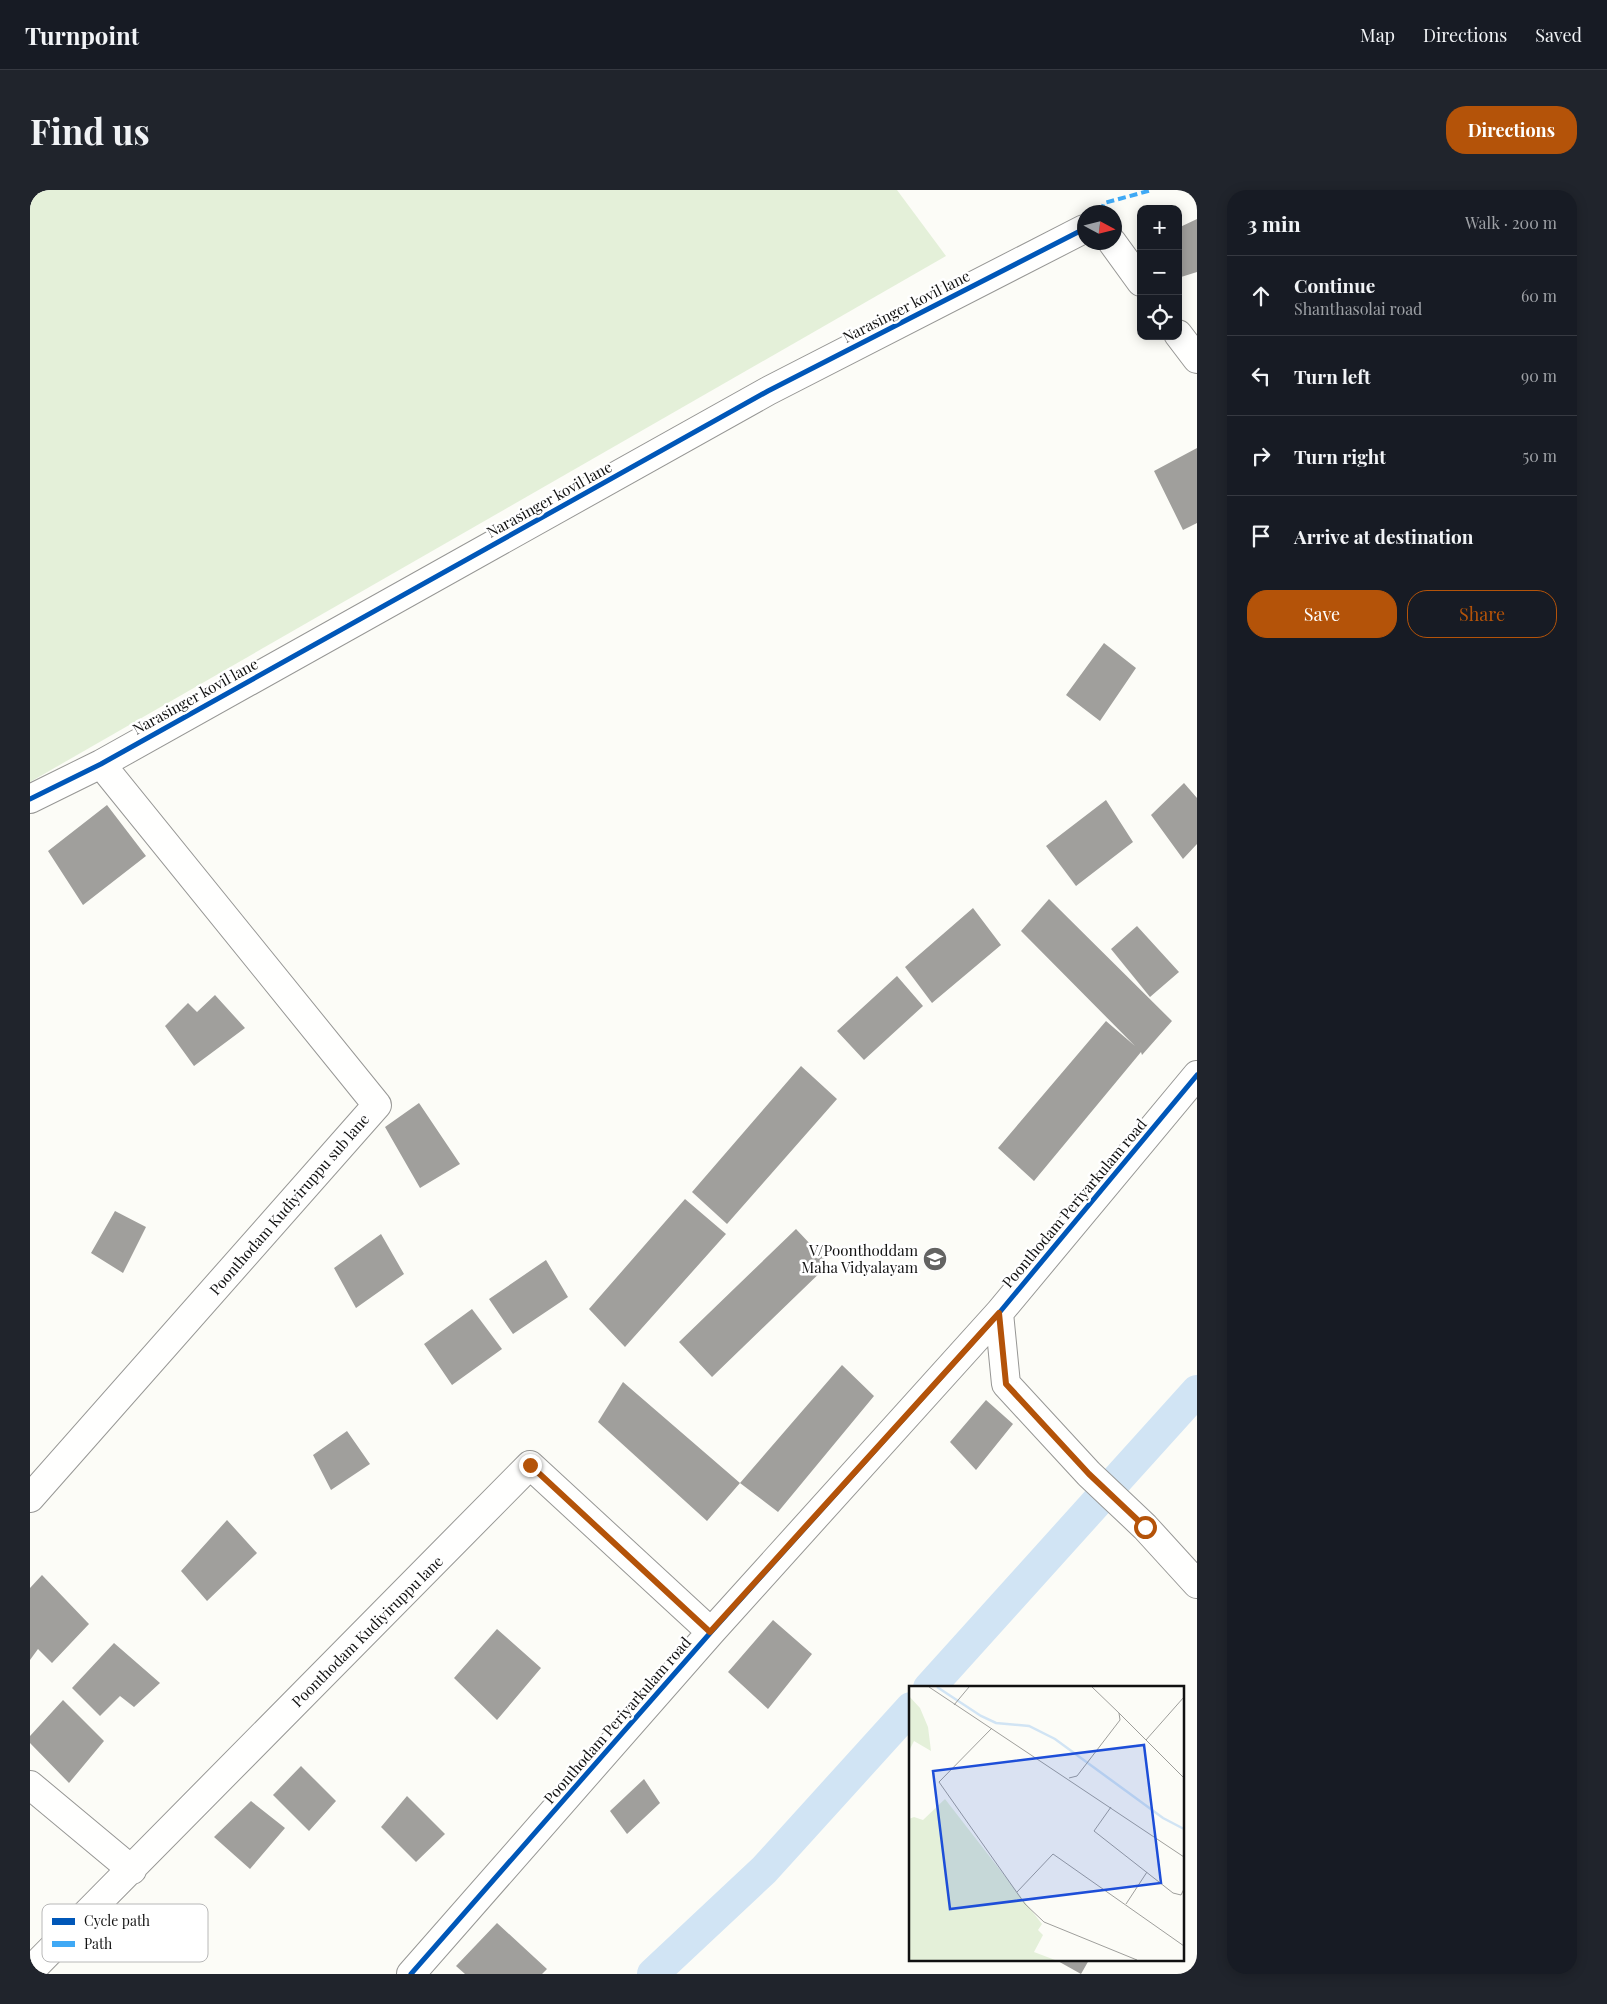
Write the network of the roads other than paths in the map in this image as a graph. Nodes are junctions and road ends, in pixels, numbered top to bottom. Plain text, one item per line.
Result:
1 (1077, 233) edge
2 (1118, 250) edge
3 (1137, 276) edge
4 (1182, 339) edge
5 (1197, 360) edge
6 (101, 764) junction
7 (30, 799) edge
8 (1197, 1075) edge
9 (999, 1313) junction
10 (30, 1498) edge
11 (1197, 1584) edge
12 (710, 1632) junction
13 (30, 1785) edge
14 (132, 1870) junction
15 (98, 1904) edge
16 (42, 1959) edge
17 (30, 1971) edge
18 (411, 1974) edge

1 - 6 street, Narasinger kovil lane
2 - 3 street
4 - 5 street
6 - 7 street, Narasinger kovil lane
6 - 10 street, Poonthodam Kudiyiruppu sub lane
8 - 9 street, Poonthodam Periyarkulam road
9 - 11 street
9 - 12 street, Poonthodam Periyarkulam road
12 - 14 street, Poonthodam Kudiyiruppu lane
12 - 18 street, Poonthodam Periyarkulam road
13 - 14 street
14 - 15 street, Poonthodam Kudiyiruppu lane
16 - 17 street, Poonthodam Kudiyiruppu lane

